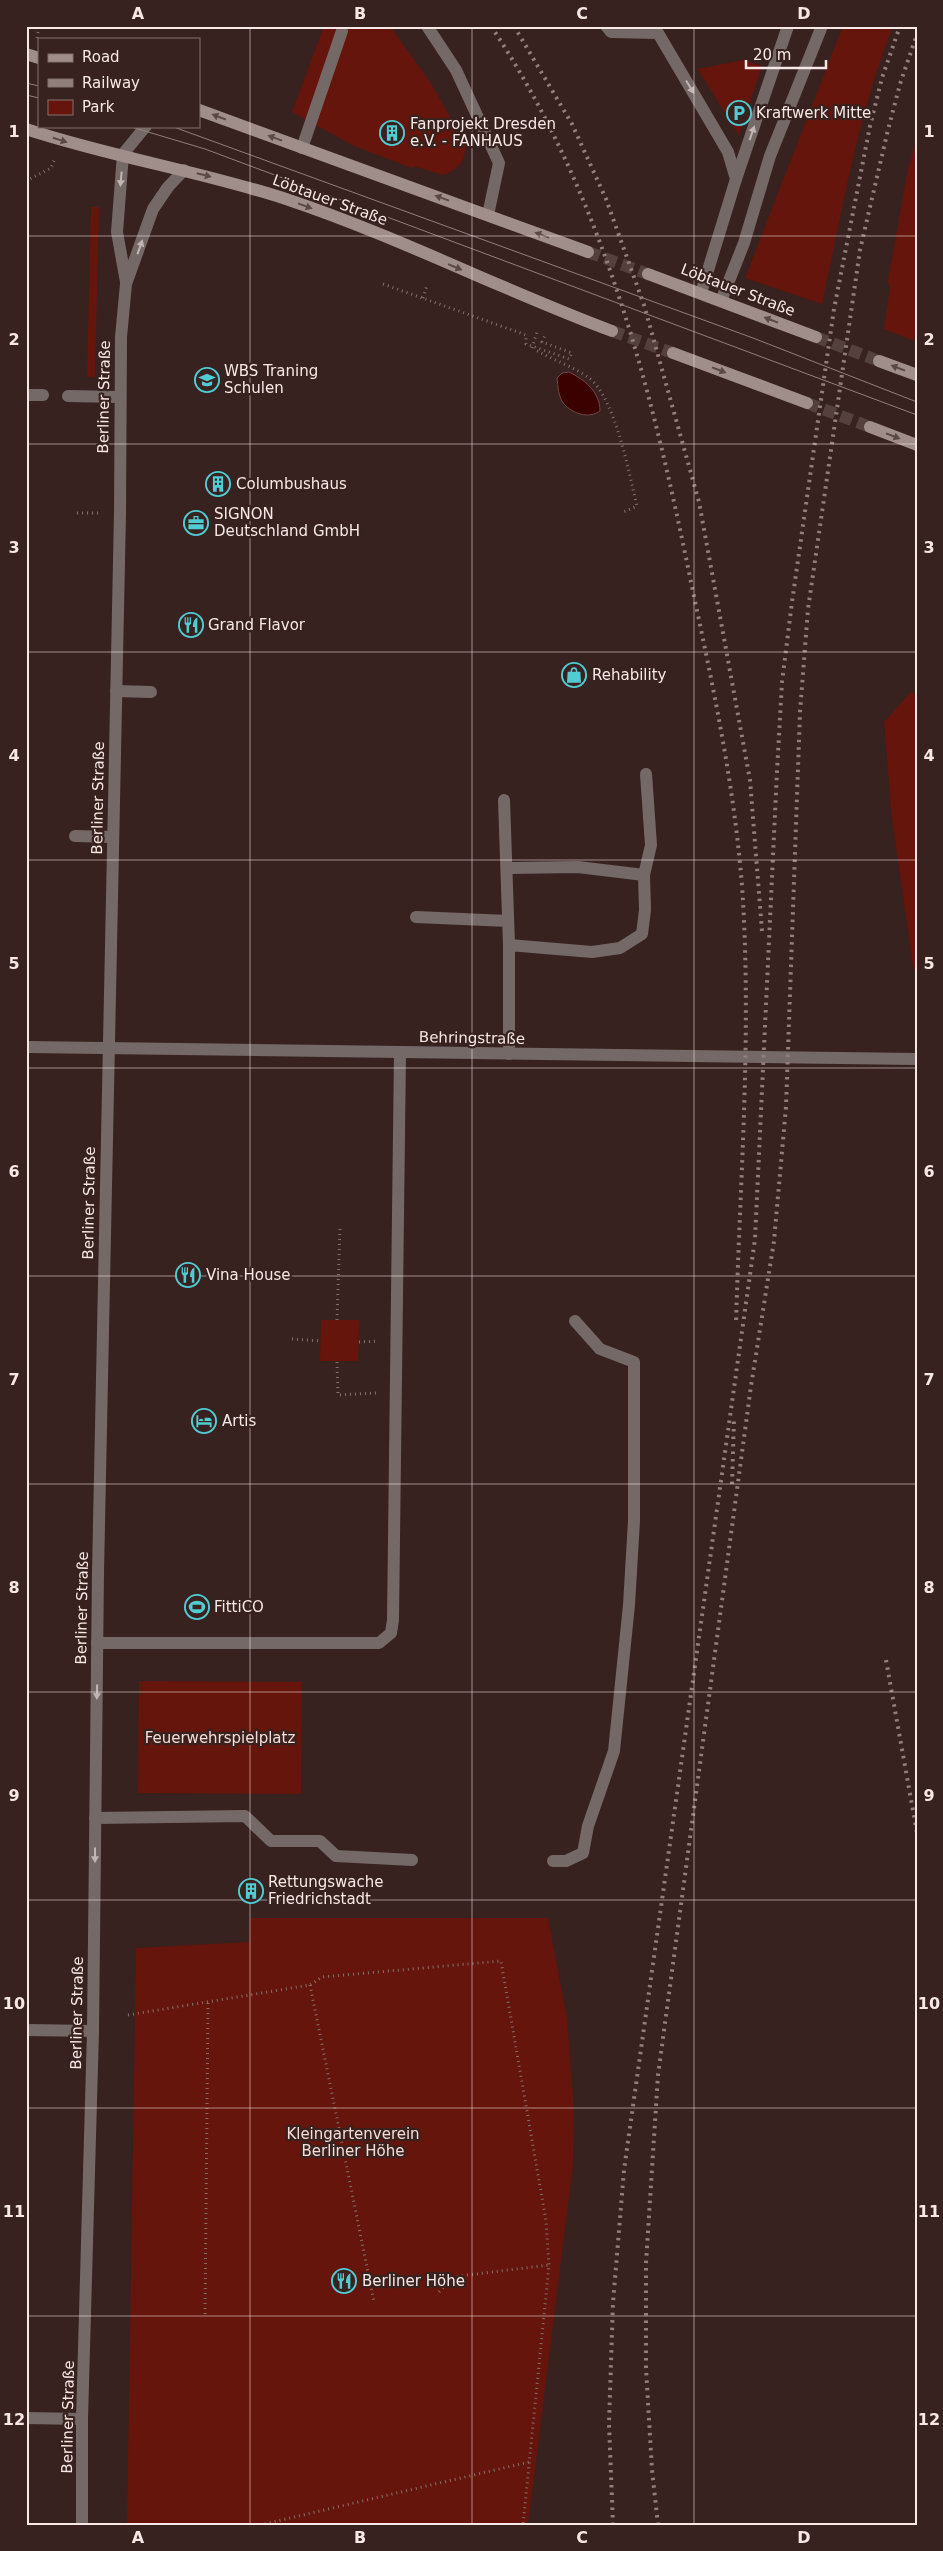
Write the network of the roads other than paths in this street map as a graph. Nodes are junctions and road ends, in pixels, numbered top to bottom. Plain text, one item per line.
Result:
1 (427, 26) edge
2 (606, 26) edge
3 (788, 26) edge
4 (822, 26) edge
5 (342, 31) dead end
6 (26, 54) edge
7 (38, 58) edge
8 (200, 110) edge
9 (144, 128) edge
10 (26, 129) edge
11 (302, 148) junction
12 (123, 154) junction
13 (184, 170) junction
14 (736, 179) junction
15 (488, 215) junction
16 (588, 252) tunnel mouth
17 (648, 274) tunnel mouth
18 (126, 284) junction
19 (701, 293) junction
20 (721, 301) junction
21 (612, 330) tunnel mouth
22 (816, 337) tunnel mouth
23 (673, 353) tunnel mouth
24 (880, 361) tunnel mouth
25 (917, 375) edge
26 (26, 395) edge
27 (43, 395) dead end
28 (68, 396) dead end
29 (119, 397) junction
30 (807, 404) tunnel mouth
31 (870, 427) tunnel mouth
32 (917, 445) edge
33 (116, 691) junction
34 (151, 692) dead end
35 (646, 774) dead end
36 (504, 800) dead end
37 (75, 836) dead end
38 (113, 837) junction
39 (507, 868) junction
40 (644, 875) junction
41 (416, 917) dead end
42 (508, 921) junction
43 (509, 945) junction
44 (26, 1047) edge
45 (108, 1048) junction
46 (400, 1053) junction
47 (509, 1054) junction
48 (917, 1059) edge
49 (575, 1321) dead end
50 (97, 1643) junction
51 (95, 1818) junction
52 (412, 1860) dead end
53 (553, 1861) dead end
54 (26, 2030) edge
55 (93, 2031) junction
56 (26, 2418) edge
57 (82, 2419) junction
58 (82, 2525) edge

1 - 15 street
2 -> 14 street
14 -> 3 street
4 - 20 street
5 - 11 street
6 - 7 main road
11 -> 8 main road
9 - 12 street
10 -> 12 main road, Löbtauer Straße
15 -> 11 main road
12 - 13 main road, Löbtauer Straße
12 -> 18 street, Berliner Straße
18 -> 13 street, Berliner Straße
13 -> 21 main road, Löbtauer Straße
14 - 19 street
16 -> 15 main road
17 - 19 main road, Löbtauer Straße
18 - 29 street, Berliner Straße
19 - 20 main road, Löbtauer Straße
22 -> 20 main road, Löbtauer Straße
23 -> 30 main road
25 -> 24 main road
26 - 27 street
28 - 29 street
29 - 33 street, Berliner Straße
31 -> 32 main road
33 - 34 street
33 - 38 street, Berliner Straße
35 - 40 street
36 - 39 street
37 - 38 street
38 - 45 street, Berliner Straße
39 - 40 street
39 - 42 street
40 - 43 street
41 - 42 street
42 - 43 street
43 - 47 street
44 - 45 street, Behringstraße
45 - 46 street, Behringstraße
45 - 50 street, Berliner Straße
46 - 47 street, Behringstraße
46 - 50 street
47 - 48 street, Behringstraße
49 - 53 street
50 -> 51 street, Berliner Straße
51 - 52 street
51 -> 55 street, Berliner Straße
54 - 55 street
55 - 57 street, Berliner Straße
56 - 57 street
57 - 58 street, Berliner Straße

